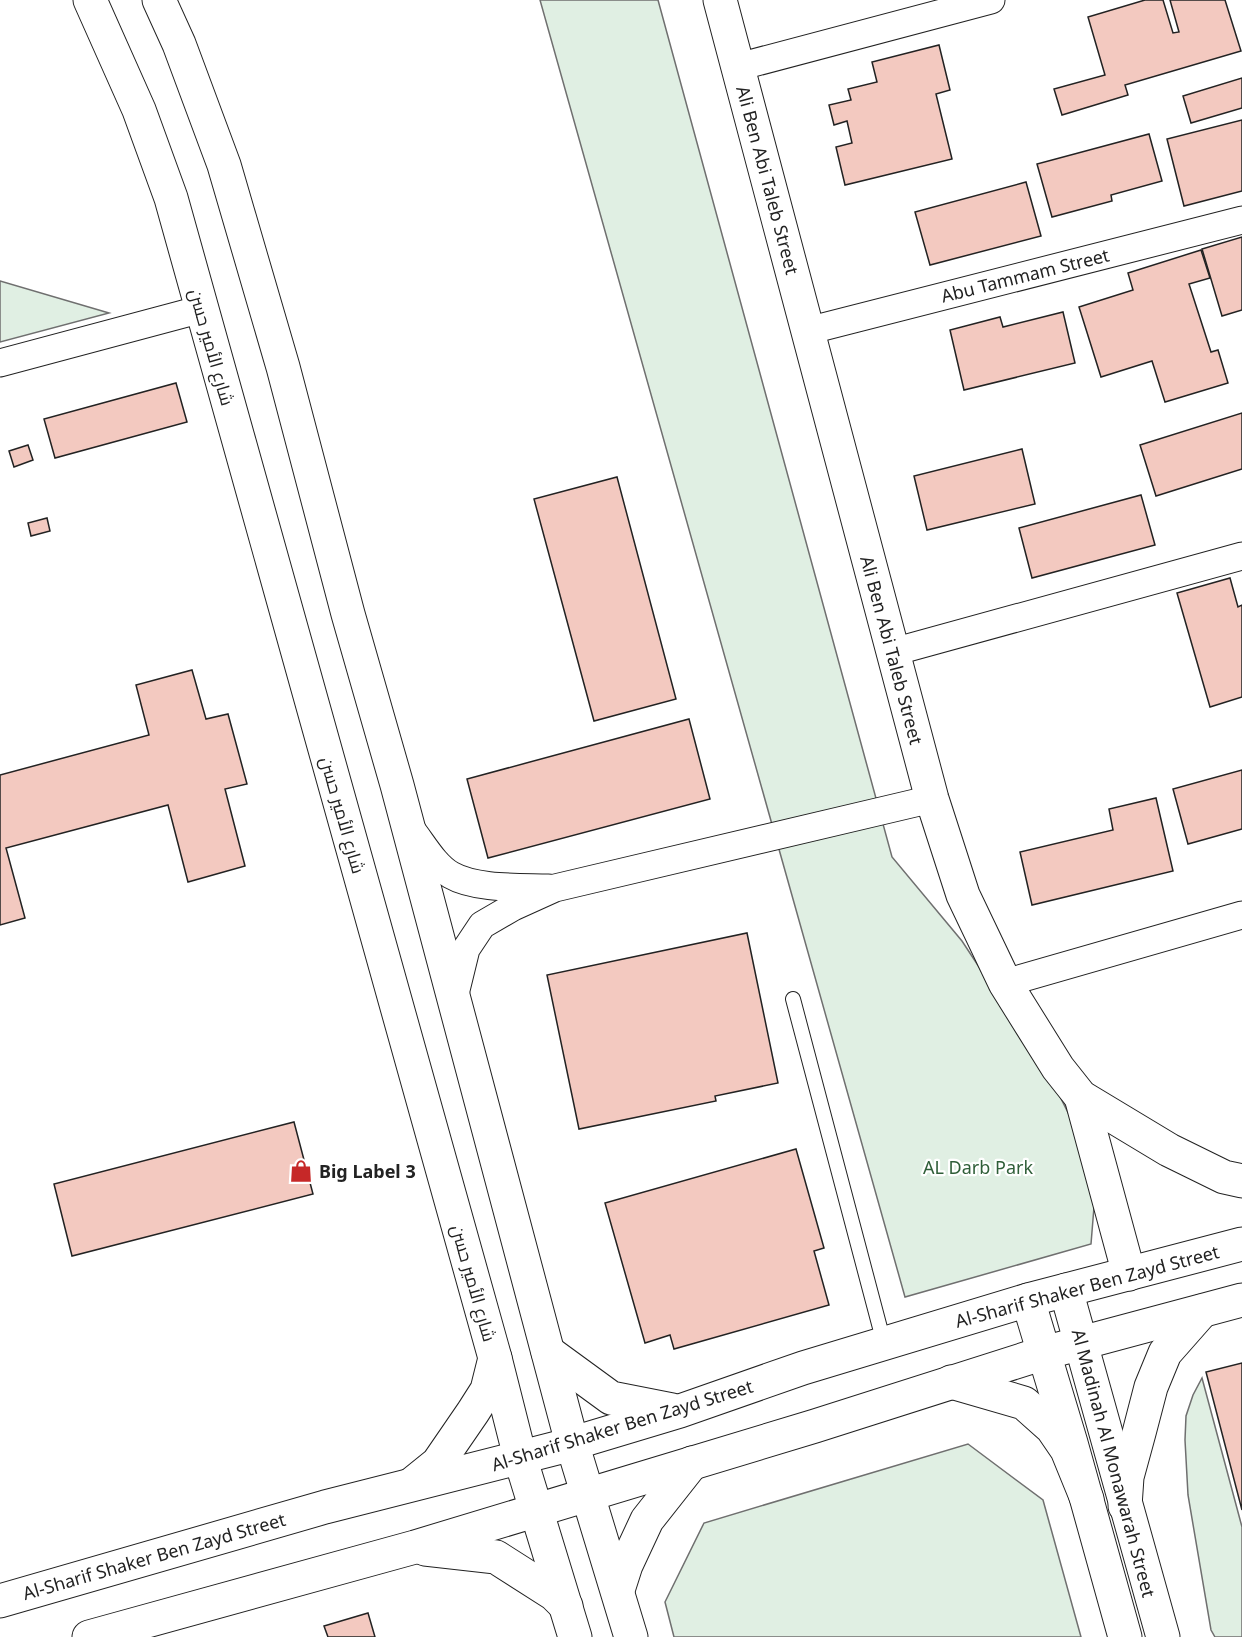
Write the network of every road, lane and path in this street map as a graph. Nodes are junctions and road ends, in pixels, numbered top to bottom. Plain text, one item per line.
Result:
1 (90, 0) edge
2 (159, 0) edge
3 (720, 0) edge
4 (991, 0) edge
5 (738, 68) junction
6 (1242, 220) edge
7 (202, 309) junction
8 (807, 331) junction
9 (0, 363) edge
10 (1242, 556) edge
11 (893, 652) junction
12 (932, 800) junction
13 (407, 822) junction
14 (555, 888) junction
15 (1242, 915) edge
16 (1005, 983) junction
17 (454, 998) junction
18 (793, 999) dead end
19 (1081, 1097) junction
20 (1242, 1181) edge
21 (1242, 1244) edge
22 (1129, 1274) junction
23 (1066, 1290) junction
24 (1028, 1300) junction
25 (1242, 1300) edge
26 (1203, 1311) junction
27 (885, 1343) junction
28 (1082, 1344) junction
29 (548, 1352) junction
30 (1044, 1353) junction
31 (495, 1358) junction
32 (951, 1382) junction
33 (680, 1411) junction
34 (572, 1443) junction
35 (520, 1457) junction
36 (692, 1463) junction
37 (407, 1487) junction
38 (589, 1495) junction
39 (1087, 1499) junction
40 (1125, 1506) junction
41 (536, 1510) junction
42 (415, 1547) junction
43 (618, 1590) junction
44 (0, 1601) edge
45 (566, 1606) junction
46 (89, 1637) edge
47 (575, 1637) edge
48 (631, 1637) edge
49 (1125, 1637) edge
50 (1163, 1637) edge

1 - 7 main road, شارع الأمير حسن
2 - 13 main road
3 - 5 main road, Ali Ben Abi Taleb Street
4 - 5 street
5 - 8 main road, Ali Ben Abi Taleb Street
6 - 8 street, Abu Tammam Street
7 - 9 street
7 - 31 main road, شارع الأمير حسن
8 - 11 main road, Ali Ben Abi Taleb Street
10 - 11 street
11 - 12 main road, Ali Ben Abi Taleb Street
12 - 14 street
12 - 16 main road, Ali Ben Abi Taleb Street
13 - 14 street
13 - 17 main road
14 - 17 street
15 - 16 street
16 - 19 main road, Ali Ben Abi Taleb Street
17 - 29 main road
18 - 27 lane
19 - 20 main road, Ali Ben Abi Taleb Street
19 - 22 main road
21 - 22 main road, Al-Sharif Shaker Ben Zayd Street
22 - 23 main road, Al-Sharif Shaker Ben Zayd Street
23 - 24 main road, Al-Sharif Shaker Ben Zayd Street
23 - 28 main road, Al Madinah Al Monawarah Street
24 - 27 main road, Al-Sharif Shaker Ben Zayd Street
24 - 30 main road, Al Madinah Al Monawarah Street
25 - 26 main road
26 - 28 main road
26 - 40 main road
27 - 33 main road, Al-Sharif Shaker Ben Zayd Street
28 - 30 main road
28 - 40 main road, Al Madinah Al Monawarah Street
29 - 33 main road
29 - 34 main road
30 - 32 main road
30 - 39 main road, Al Madinah Al Monawarah Street
31 - 35 main road, شارع الأمير حسن
31 - 37 main road
32 - 36 main road
32 - 39 main road
33 - 34 main road, Al-Sharif Shaker Ben Zayd Street
34 - 35 main road, Al-Sharif Shaker Ben Zayd Street
34 - 38 main road
35 - 37 main road, Al-Sharif Shaker Ben Zayd Street
35 - 41 main road, شارع الأمير حسن
36 - 38 main road
36 - 43 main road
37 - 44 main road, Al-Sharif Shaker Ben Zayd Street
38 - 41 main road
38 - 43 main road
39 - 49 main road, Al Madinah Al Monawarah Street
40 - 50 main road, Al Madinah Al Monawarah Street
41 - 42 main road
41 - 45 main road, شارع الأمير حسن
42 - 45 main road
42 - 46 main road
43 - 48 main road
45 - 47 main road, شارع الأمير حسن

